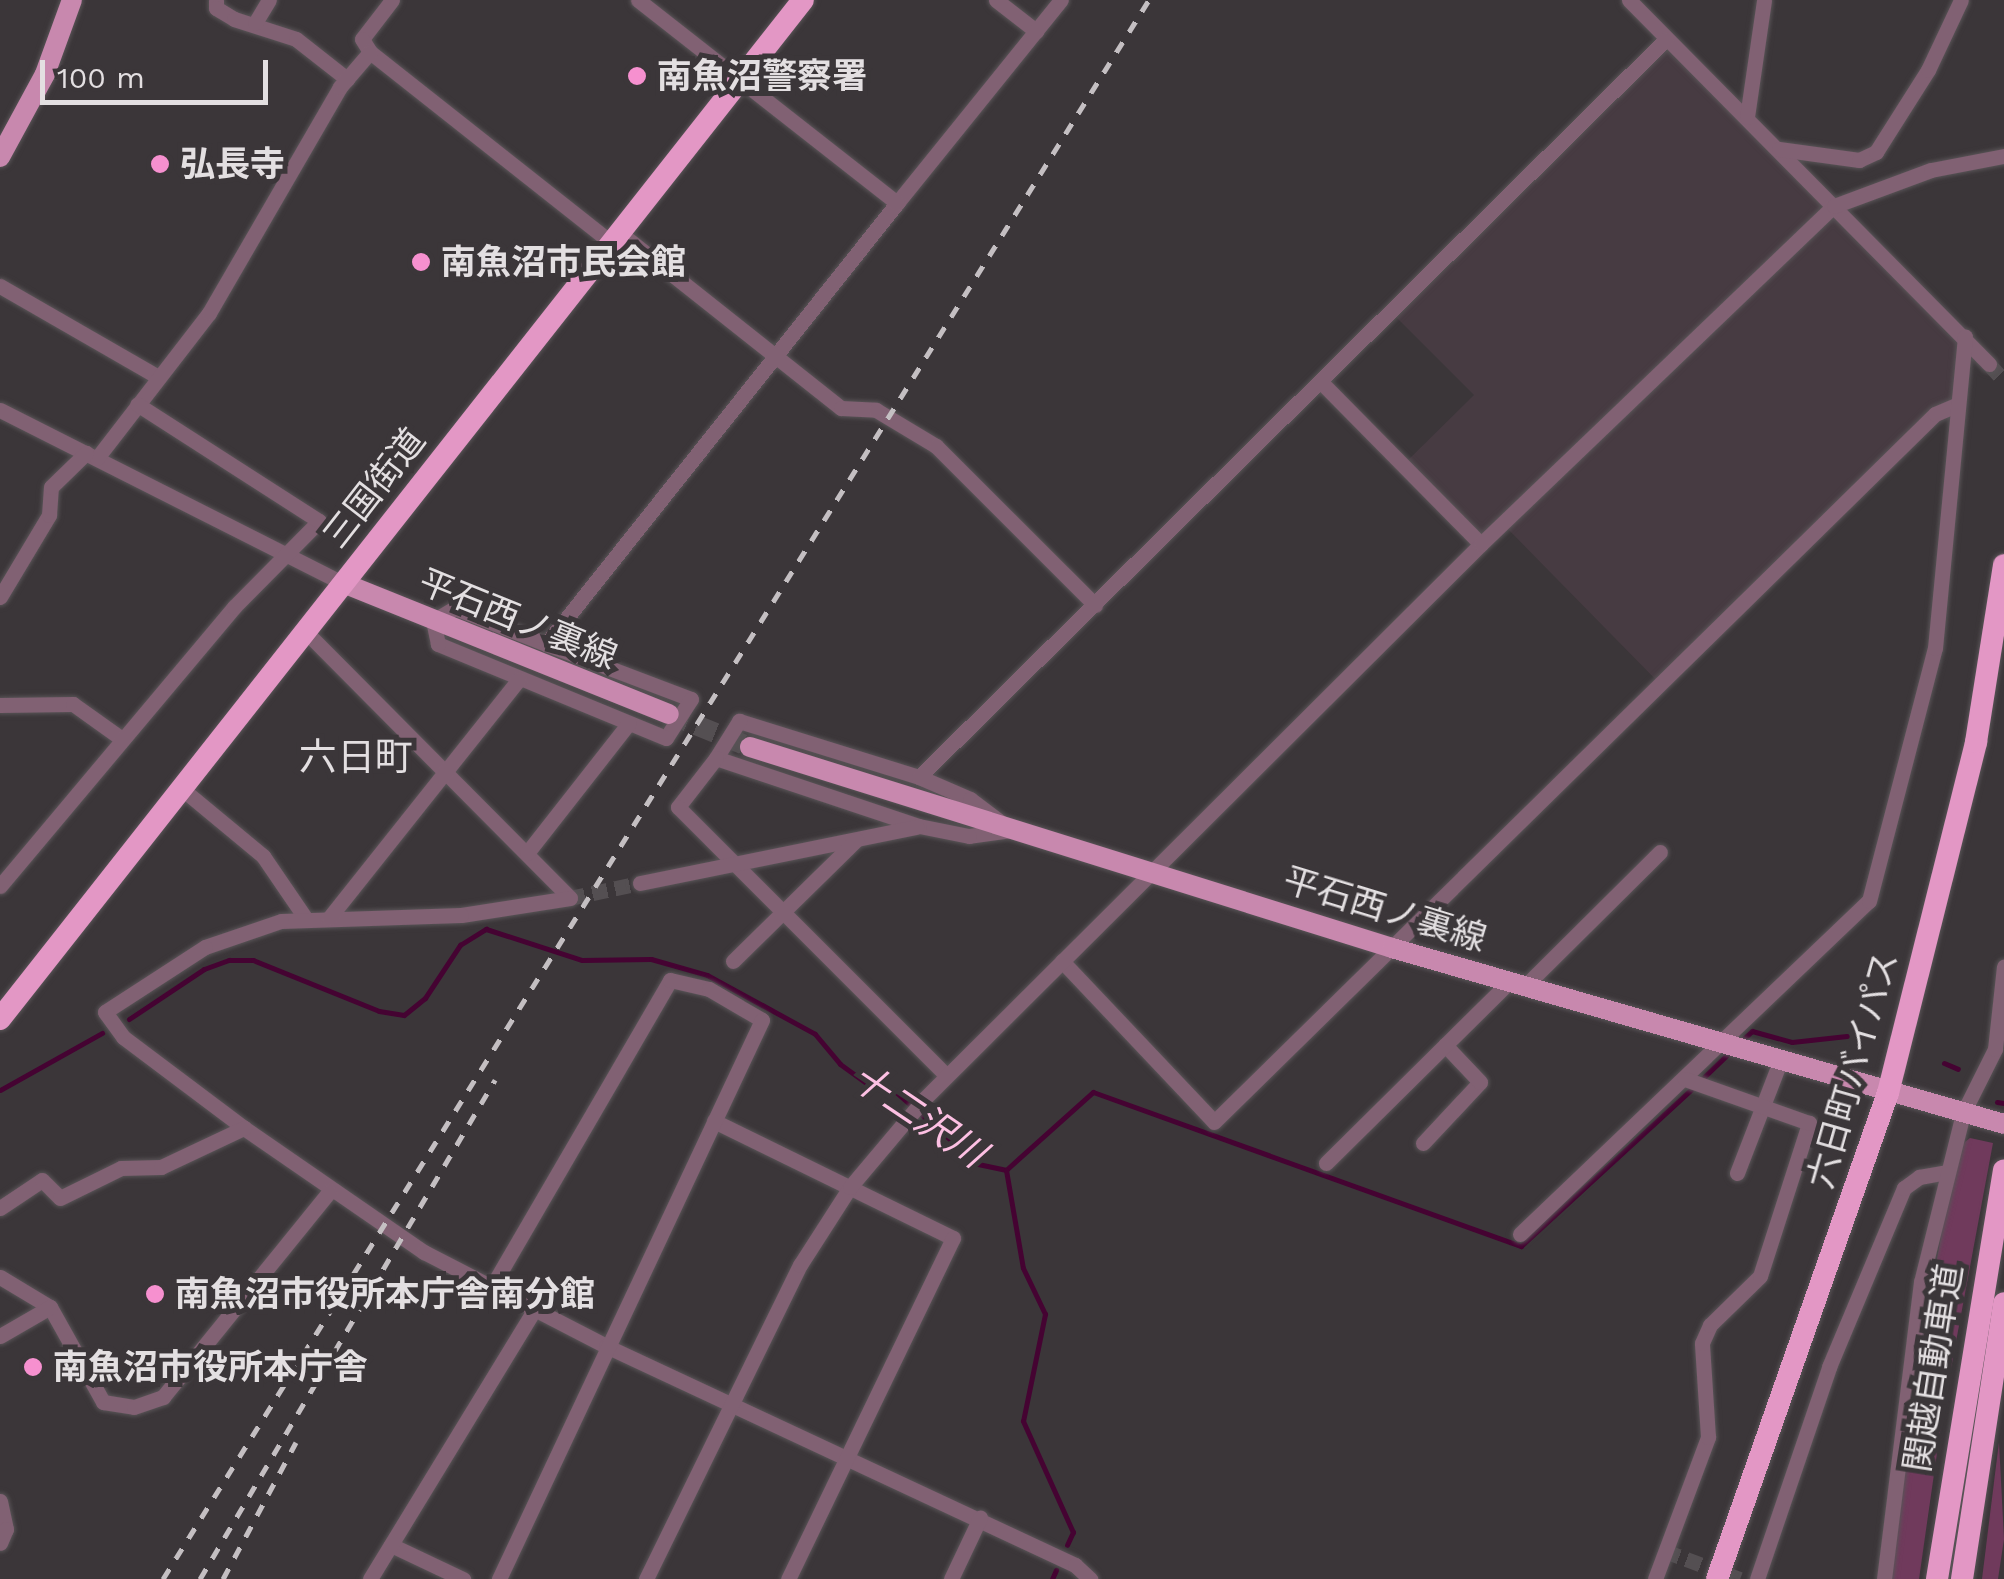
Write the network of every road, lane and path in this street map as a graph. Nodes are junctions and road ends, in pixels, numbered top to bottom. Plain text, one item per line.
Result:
1 (72, 0) edge
2 (216, 0) edge
3 (269, 0) edge
4 (392, 0) edge
5 (638, 0) edge
6 (803, 0) edge
7 (996, 0) edge
8 (1060, 0) edge
9 (1629, 0) edge
10 (1764, 0) edge
11 (1961, 0) edge
12 (255, 23) junction
13 (1036, 31) junction
14 (1666, 38) junction
15 (370, 52) junction
16 (347, 79) junction
17 (740, 80) junction
18 (1747, 117) junction
19 (8, 124) edge
20 (1779, 148) junction
21 (2004, 156) edge
22 (0, 157) edge
23 (898, 203) junction
24 (1834, 206) junction
25 (616, 238) junction
26 (0, 286) edge
27 (1964, 336) junction
28 (775, 357) junction
29 (1988, 364) tunnel mouth
30 (158, 377) junction
31 (1322, 383) junction
32 (137, 404) junction
33 (1958, 404) junction
34 (0, 410) edge
35 (92, 456) junction
36 (1481, 544) junction
37 (290, 556) junction
38 (2004, 565) edge
39 (343, 583) junction
40 (0, 597) edge
41 (1094, 606) junction
42 (433, 621) junction
43 (306, 631) junction
44 (546, 644) junction
45 (519, 678) junction
46 (0, 704) edge
47 (669, 714) tunnel mouth
48 (628, 723) junction
49 (122, 739) junction
50 (750, 747) tunnel mouth
51 (716, 758) junction
52 (447, 768) junction
53 (919, 777) junction
54 (181, 788) junction
55 (920, 826) junction
56 (1011, 830) junction
57 (856, 840) junction
58 (1660, 852) dead end
59 (526, 853) junction
60 (737, 862) junction
61 (1154, 872) junction
62 (640, 883) tunnel mouth
63 (0, 886) edge
64 (786, 912) junction
65 (329, 918) junction
66 (306, 920) junction
67 (1392, 948) junction
68 (733, 960) dead end
69 (1062, 961) junction
70 (2004, 966) edge
71 (1518, 984) junction
72 (0, 1019) edge
73 (1722, 1040) junction
74 (1445, 1045) junction
75 (1781, 1059) junction
76 (947, 1076) junction
77 (1686, 1079) junction
78 (1888, 1093) junction
79 (1763, 1106) junction
80 (1963, 1113) junction
81 (714, 1122) junction
82 (2004, 1124) edge
83 (244, 1128) junction
84 (1423, 1142) dead end
85 (1326, 1163) dead end
86 (2004, 1170) edge
87 (1737, 1172) dead end
88 (1946, 1172) junction
89 (850, 1188) junction
90 (329, 1192) junction
91 (0, 1208) edge
92 (1520, 1234) dead end
93 (0, 1277) edge
94 (491, 1288) junction
95 (2004, 1304) edge
96 (50, 1307) junction
97 (534, 1310) junction
98 (0, 1336) edge
99 (606, 1346) junction
100 (730, 1404) junction
101 (845, 1455) junction
102 (0, 1501) edge
103 (980, 1518) junction
104 (0, 1543) edge
105 (390, 1544) junction
106 (370, 1579) edge
107 (463, 1579) edge
108 (499, 1579) edge
109 (646, 1579) edge
110 (788, 1579) edge
111 (951, 1579) edge
112 (1090, 1579) edge
113 (1655, 1579) edge
114 (1716, 1579) edge
115 (1757, 1579) edge
116 (1884, 1579) edge
117 (1937, 1579) edge
118 (1962, 1579) edge

1 - 19 main road
2 - 12 street
3 - 12 street
4 - 15 street
5 - 17 street
6 - 17 highway, 三国街道
7 - 13 street
8 - 13 street
9 - 14 street
10 - 18 street
11 - 20 street
12 - 16 street
13 - 23 street
14 - 18 street
14 - 31 street
15 - 16 street
15 - 25 street
16 - 30 street
17 - 23 street
17 - 25 highway, 三国街道
18 - 20 street
19 - 22 main road
20 - 24 street
21 - 24 street
23 - 28 street
24 - 27 street
24 - 36 street
25 - 28 street
25 - 39 highway, 三国街道
26 - 30 street
27 - 29 street
27 - 33 street
28 - 41 street
28 - 44 street
30 - 32 street
31 - 36 street
31 - 41 street
32 - 35 street
32 - 37 street
33 - 67 street
33 - 73 street
34 - 35 street
35 - 37 street
35 - 40 street
36 - 61 street
37 - 39 street
37 - 49 street
38 - 78 highway, 六日町バイパス
39 - 42 main road, 平石西ノ裏線
39 - 43 highway, 三国街道
41 - 53 street
42 - 44 street
42 - 45 street
42 - 47 main road, 平石西ノ裏線
43 - 52 street
43 - 54 highway, 三国街道
44 - 48 street
45 - 48 street
45 - 52 street
46 - 49 street
48 - 59 street
49 - 63 street
50 - 56 main road, 平石西ノ裏線
51 - 53 street
51 - 55 street
51 - 60 street
52 - 59 street
52 - 65 street
53 - 56 street
54 - 66 street
54 - 72 highway, 三国街道
55 - 56 street
55 - 57 street
56 - 61 main road, 平石西ノ裏線
57 - 60 street
57 - 64 street
58 - 71 street
59 - 65 street
60 - 62 street
60 - 64 street
61 - 67 main road, 平石西ノ裏線
61 - 69 street
64 - 68 street
64 - 76 street
65 - 66 street
66 - 83 street
67 - 69 street
67 - 71 main road, 平石西ノ裏線
69 - 76 street
70 - 80 street
71 - 73 main road, 平石西ノ裏線
71 - 74 street
73 - 75 main road, 平石西ノ裏線
73 - 77 street
74 - 84 street
74 - 85 street
75 - 78 main road, 平石西ノ裏線
75 - 79 street
76 - 89 street
77 - 79 street
77 - 92 street
78 - 80 main road, 平石西ノ裏線
78 - 114 highway, 六日町バイパス
79 - 87 street
79 - 113 street
80 - 82 main road, 平石西ノ裏線
80 - 88 street
81 - 89 street
81 - 94 street
81 - 99 street
83 - 90 street
83 - 91 street
86 - 117 highway, 関越自動車道
88 - 115 street
88 - 116 street
89 - 100 street
89 - 101 street
90 - 94 street
90 - 96 street
93 - 96 street
94 - 97 street
95 - 118 highway, 関越自動車道
96 - 98 street
97 - 99 street
97 - 105 street
99 - 100 street
99 - 108 street
100 - 101 street
100 - 109 street
101 - 103 street
101 - 110 street
102 - 104 street
103 - 111 street
103 - 112 street
105 - 106 street
105 - 107 street

